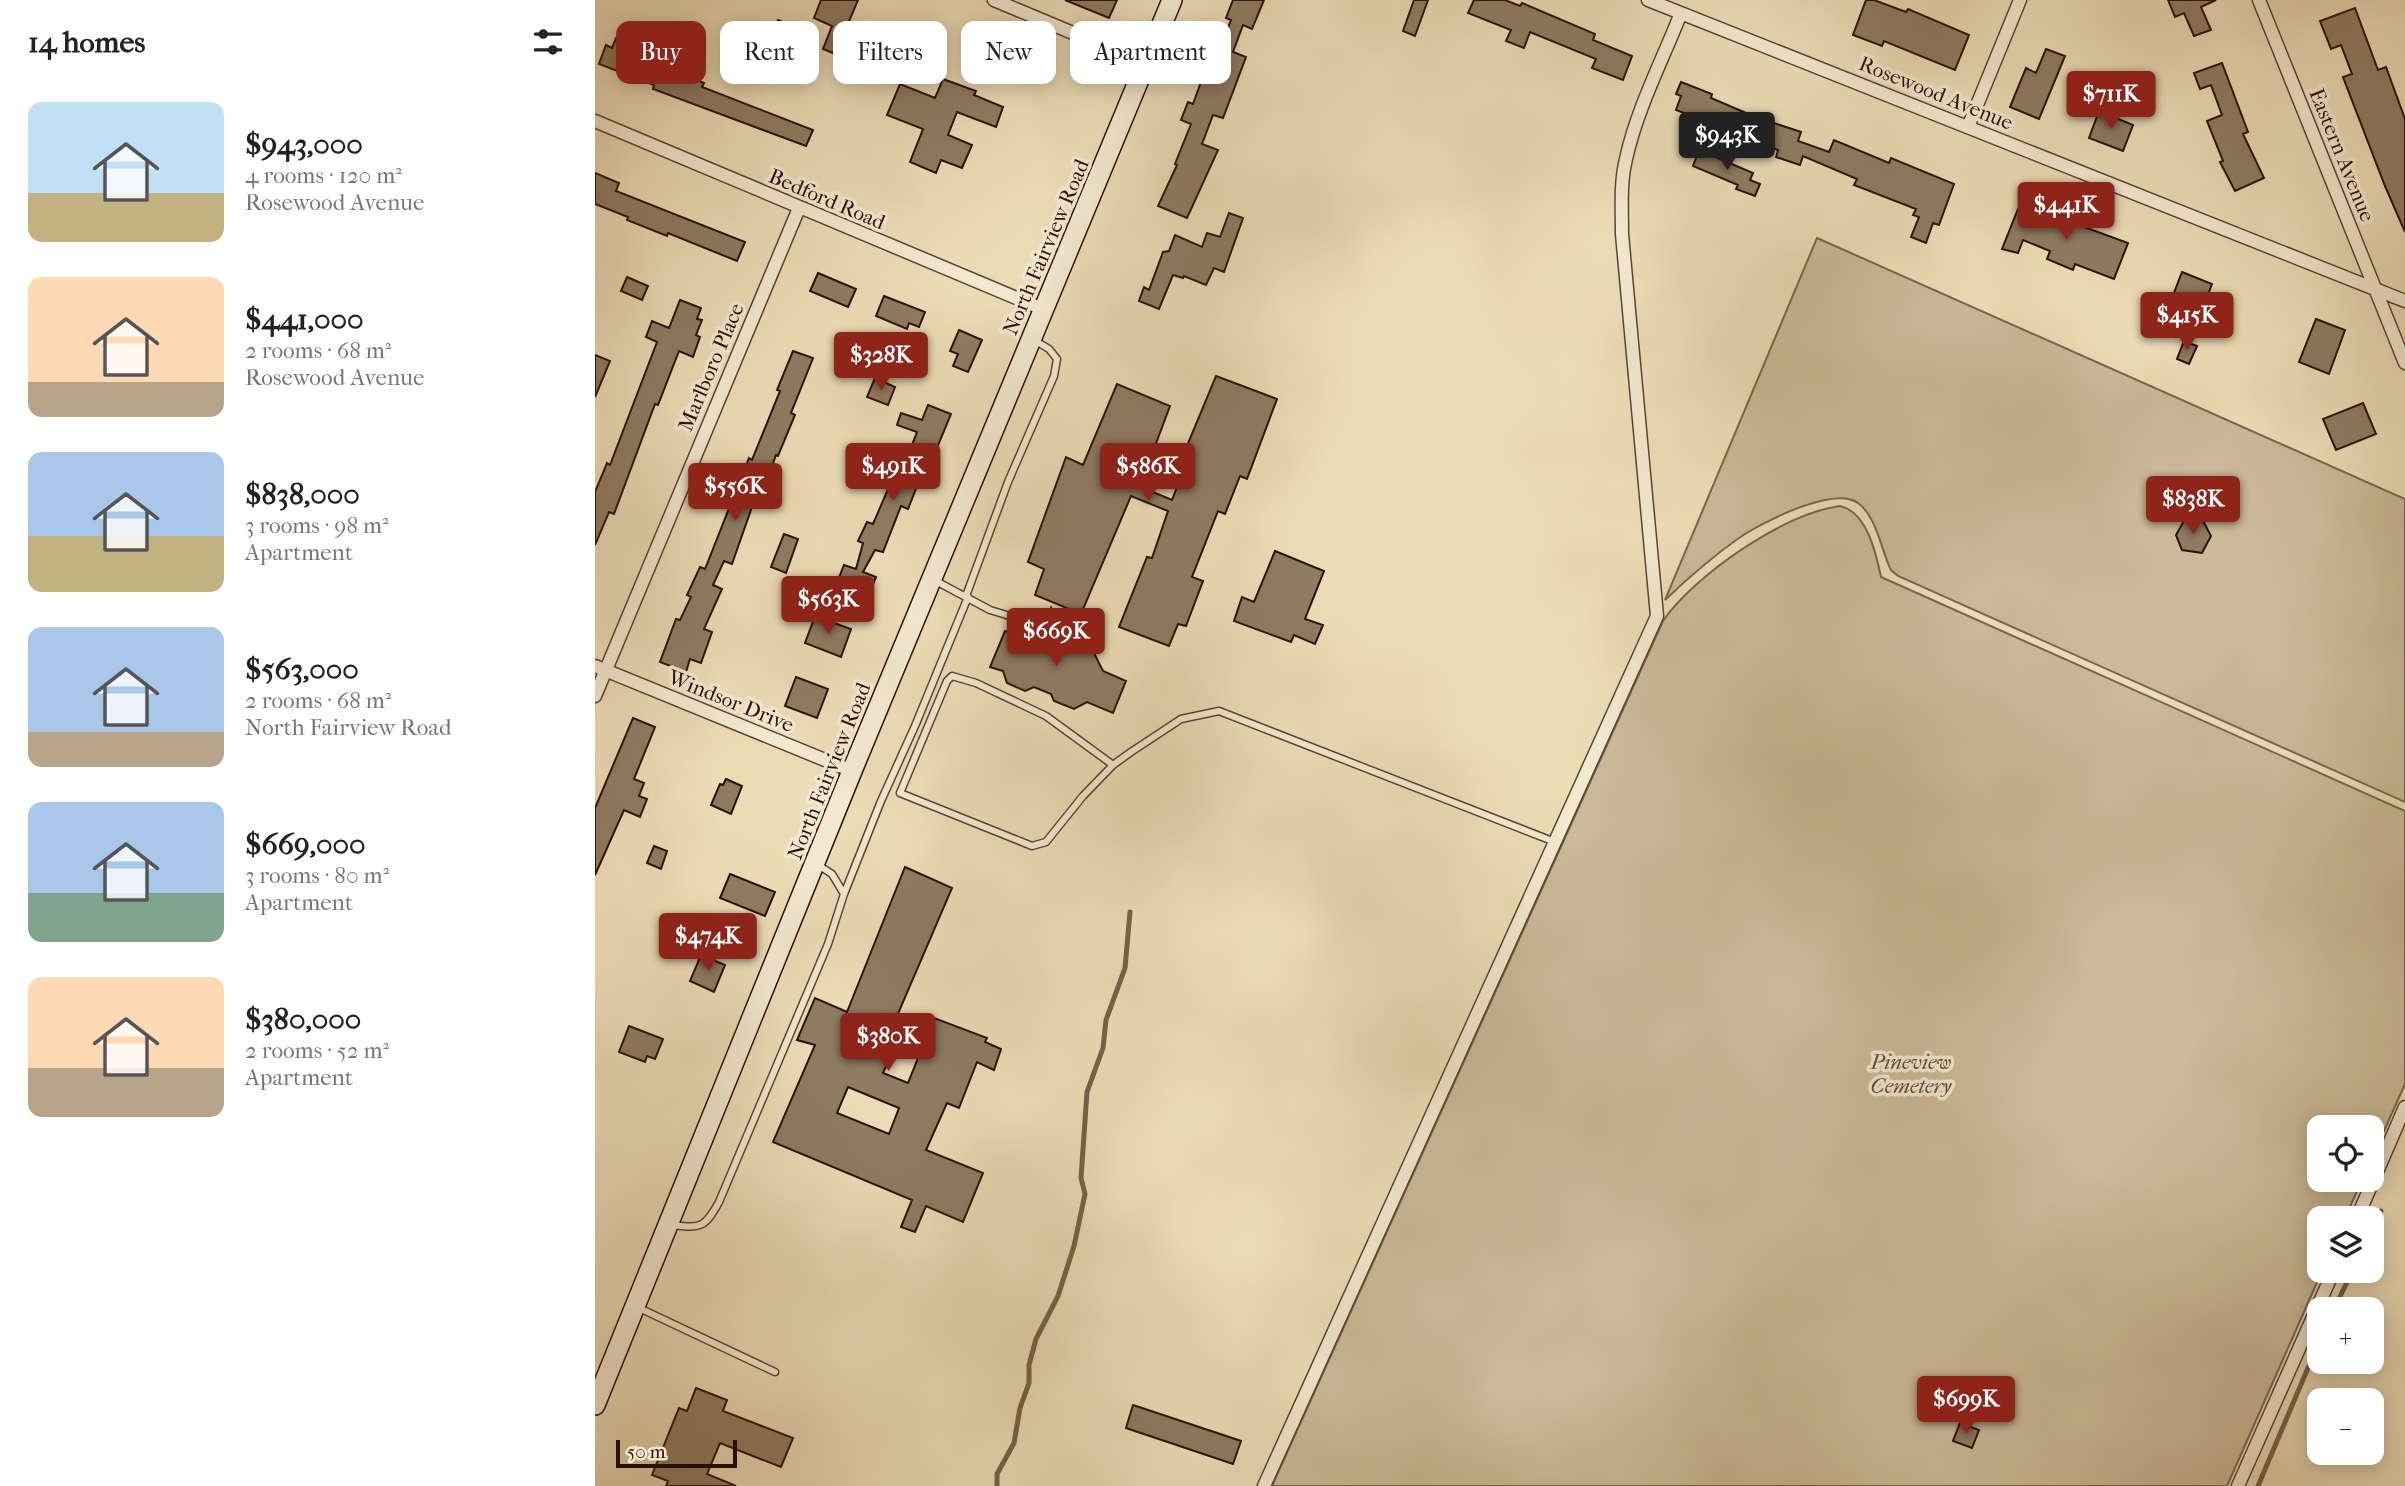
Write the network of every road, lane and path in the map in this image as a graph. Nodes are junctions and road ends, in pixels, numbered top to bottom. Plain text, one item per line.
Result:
1 (994, 0) edge
2 (1172, 0) edge
3 (1648, 0) edge
4 (2020, 0) edge
5 (2259, 0) edge
6 (1681, 13) junction
7 (1164, 21) edge
8 (1070, 32) edge
9 (1139, 84) edge
10 (595, 121) edge
11 (1968, 127) junction
12 (799, 208) junction
13 (2376, 289) junction
14 (2405, 301) edge
15 (1045, 310) junction
16 (1033, 340) junction
17 (2405, 363) edge
18 (932, 579) junction
19 (967, 597) junction
20 (1039, 617) dead end
21 (600, 669) edge
22 (595, 696) edge
23 (1113, 765) junction
24 (852, 771) junction
25 (1555, 842) junction
26 (815, 863) junction
27 (844, 894) junction
28 (2405, 1107) edge
29 (2362, 1206) edge
30 (668, 1224) junction
31 (2328, 1283) edge
32 (635, 1306) junction
33 (775, 1372) dead end
34 (599, 1382) edge
35 (595, 1405) edge
36 (1264, 1486) edge
37 (2238, 1486) edge

1 - 8 street
2 - 7 main road, North Fairview Road
3 - 6 street, Rosewood Avenue
4 - 11 street
5 - 13 street, Eastern Avenue
6 - 11 street, Rosewood Avenue
6 - 25 street
9 - 15 main road, North Fairview Road
10 - 12 street, Bedford Road
11 - 13 street, Rosewood Avenue
12 - 15 street, Bedford Road
12 - 21 street, Marlboro Place
13 - 14 street, Rosewood Avenue
13 - 17 street, Eastern Avenue
15 - 16 main road, North Fairview Road
16 - 18 main road, North Fairview Road
16 - 19 lane
18 - 19 lane
18 - 24 main road, North Fairview Road
19 - 20 lane
19 - 27 lane
21 - 22 street, Marlboro Place
21 - 24 street, Windsor Drive
23 - 23 lane
23 - 25 lane
24 - 26 main road, North Fairview Road
25 - 36 street
26 - 27 lane
26 - 30 main road, North Fairview Road
27 - 30 lane
28 - 29 street
30 - 32 main road, North Fairview Road
31 - 37 street
32 - 33 lane
32 - 34 main road, North Fairview Road
34 - 35 main road, North Fairview Road

